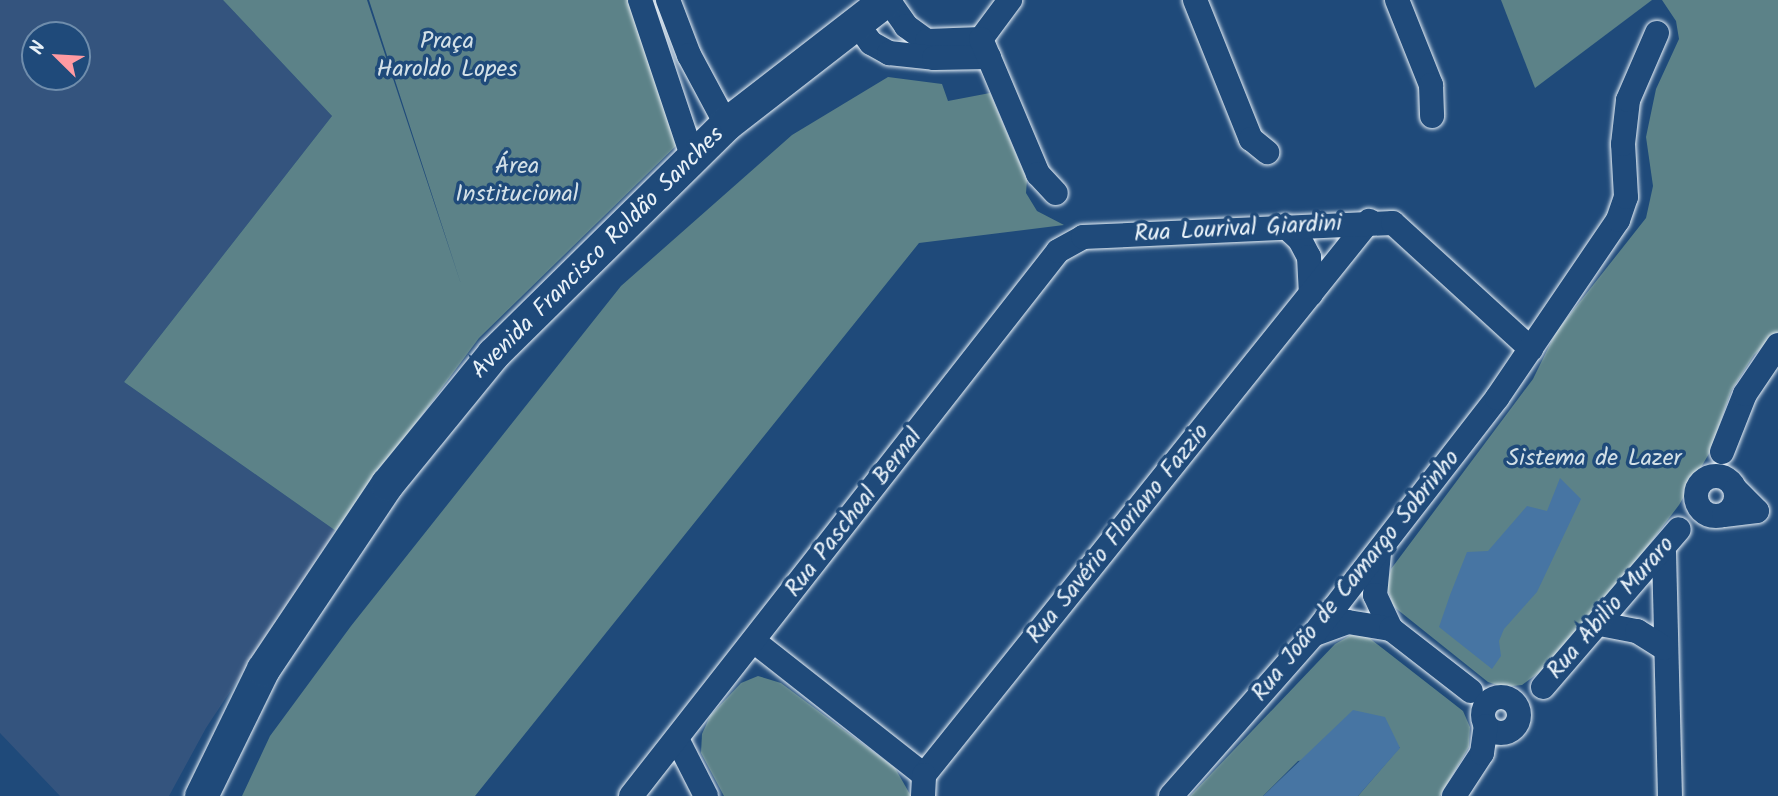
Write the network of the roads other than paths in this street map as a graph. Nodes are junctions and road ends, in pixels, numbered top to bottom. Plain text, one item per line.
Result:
1 (640, 0) edge
2 (668, 0) edge
3 (887, 0) edge
4 (1010, 0) edge
5 (1195, 0) edge
6 (1396, 0) edge
7 (855, 20) junction
8 (1657, 33) dead end
9 (985, 48) junction
10 (1432, 116) dead end
11 (726, 124) junction
12 (1267, 152) dead end
13 (692, 155) junction
14 (1056, 193) dead end
15 (1381, 222) junction
16 (1285, 226) junction
17 (1083, 237) joint
18 (1311, 294) junction
19 (1778, 345) edge
20 (1531, 349) junction
21 (1722, 452) junction
22 (1733, 486) junction
23 (1700, 488) junction
24 (1768, 511) edge
25 (1719, 516) junction
26 (1679, 529) junction
27 (1379, 550) junction
28 (1664, 552) junction
29 (1600, 624) junction
30 (1391, 628) junction
31 (1314, 634) junction
32 (755, 642) junction
33 (1664, 648) junction
34 (1471, 691) junction
35 (1509, 706) junction
36 (1485, 724) junction
37 (677, 739) junction
38 (924, 785) edge
39 (201, 796) edge
40 (631, 796) edge
41 (706, 796) edge
42 (1171, 796) edge
43 (1454, 796) edge
44 (1670, 796) edge

1 - 13 street
2 - 11 street
3 - 7 street, Avenida Francisco Roldão Sanches
3 - 9 street
4 - 9 street
5 - 12 street
6 - 10 street
7 - 9 street
7 - 11 street, Avenida Francisco Roldão Sanches
8 - 20 street, Rua João de Camargo Sobrinho
9 - 14 street
11 - 13 street, Avenida Francisco Roldão Sanches
13 - 39 street, Avenida Francisco Roldão Sanches
15 - 16 street, Rua Lourival Giardini
15 - 18 street, Rua Savério Floriano Fazzio
15 - 20 street
16 - 17 street, Rua Lourival Giardini
16 - 18 street
17 - 32 street, Rua Paschoal Bernal
18 - 38 street, Rua Savério Floriano Fazzio
19 - 21 street, Rua Abilio Muraro
20 - 27 street, Rua João de Camargo Sobrinho
21 - 22 street
21 - 23 street, Rua Abilio Muraro
22 - 23 street
22 - 24 street
22 - 25 street
23 - 25 street
23 - 26 street, Rua Abilio Muraro
24 - 25 street, Rua Abilio Muraro
25 - 26 street, Rua Abilio Muraro
26 - 28 street, Rua Abilio Muraro
27 - 30 street
27 - 31 street, Rua João de Camargo Sobrinho
28 - 29 street, Rua Abilio Muraro
28 - 33 street
29 - 33 street
29 - 35 street, Rua Abilio Muraro
30 - 31 street
30 - 34 street
31 - 42 street, Rua João de Camargo Sobrinho
32 - 37 street, Rua Paschoal Bernal
32 - 38 street
33 - 44 street
34 - 35 street
34 - 36 street
35 - 36 street
36 - 43 street
37 - 40 street, Rua Paschoal Bernal
37 - 41 street

